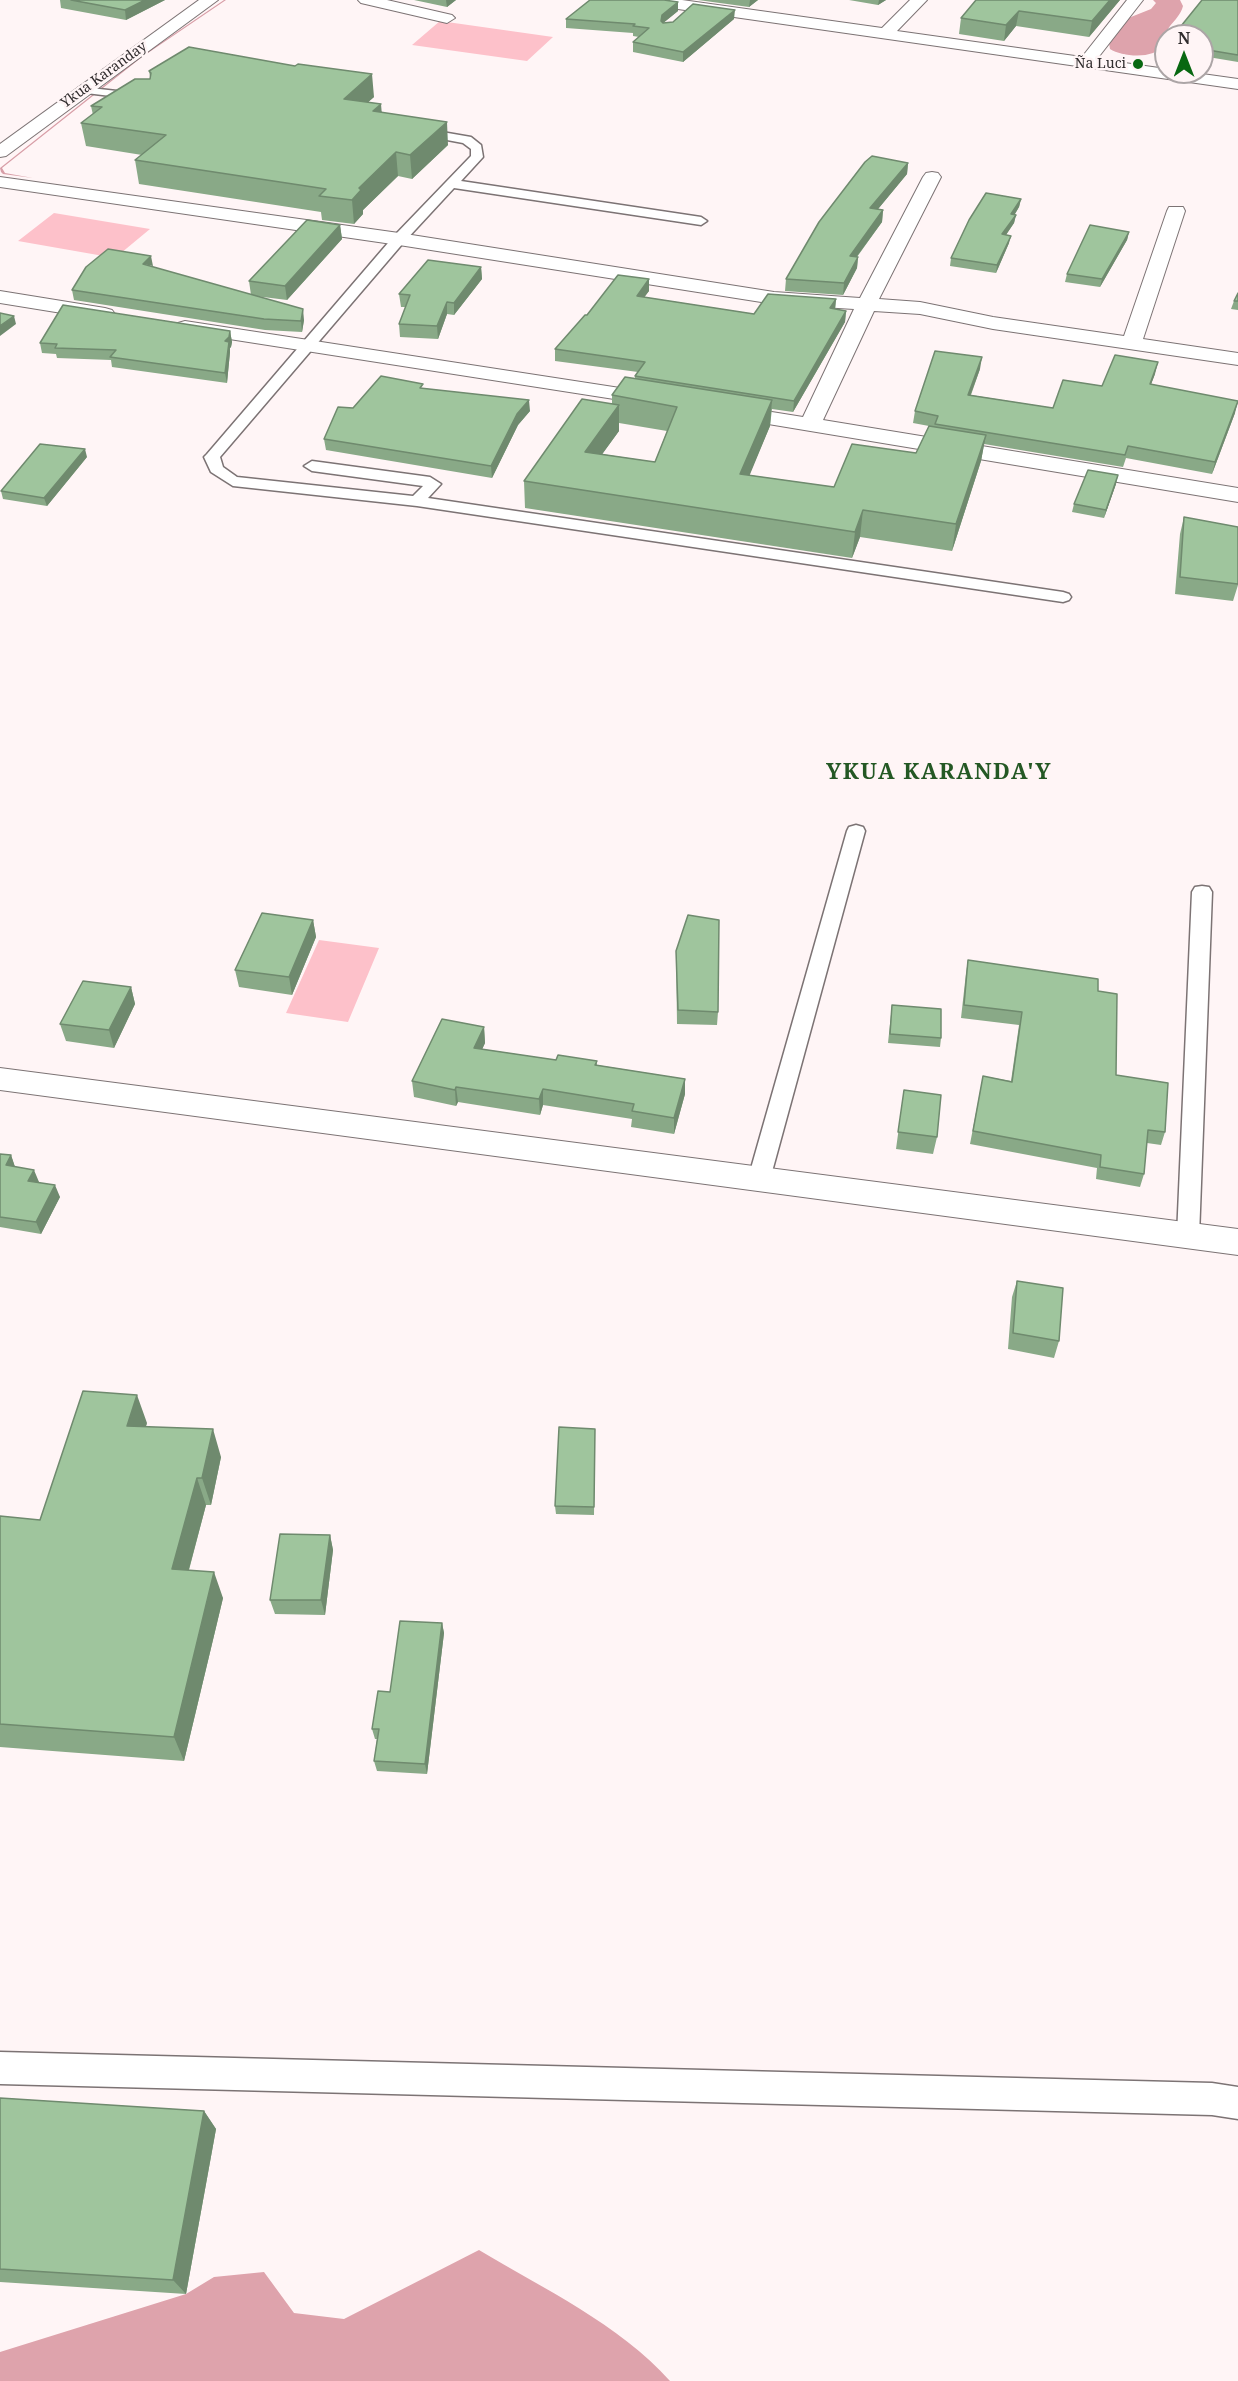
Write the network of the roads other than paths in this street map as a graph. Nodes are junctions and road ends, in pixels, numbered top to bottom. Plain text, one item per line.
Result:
1 (210, 0) edge
2 (366, 0) edge
3 (650, 0) edge
4 (920, 0) edge
5 (1135, 0) edge
6 (691, 7) edge
7 (447, 18) dead end
8 (885, 34) junction
9 (1086, 62) junction
10 (148, 82) edge
11 (1238, 84) edge
12 (82, 90) junction
13 (129, 95) junction
14 (149, 98) edge
15 (410, 130) edge
16 (0, 152) edge
17 (932, 177) dead end
18 (0, 183) edge
19 (453, 184) junction
20 (1176, 211) dead end
21 (701, 220) dead end
22 (399, 239) junction
23 (0, 297) edge
24 (867, 304) junction
25 (126, 317) edge
26 (160, 323) edge
27 (1132, 343) junction
28 (308, 347) junction
29 (1238, 359) edge
30 (681, 404) edge
31 (705, 407) edge
32 (810, 424) junction
33 (312, 466) dead end
34 (1238, 495) edge
35 (417, 501) junction
36 (1063, 597) dead end
37 (856, 831) dead end
38 (1202, 892) dead end
39 (0, 1079) edge
40 (759, 1179) junction
41 (1188, 1236) junction
42 (1238, 1242) edge
43 (0, 2068) edge
44 (1238, 2103) edge

1 - 12 street, Ykua Karanday
2 - 7 street
3 - 6 street
4 - 8 street
5 - 9 street
6 - 8 street
8 - 9 street
9 - 11 street
10 - 13 lane
12 - 13 lane
12 - 16 street, Ykua Karanday
13 - 14 lane
15 - 19 lane
17 - 24 street
18 - 22 street
19 - 21 lane
19 - 22 lane
20 - 27 street
22 - 24 street
22 - 28 lane
23 - 25 street
24 - 27 street
24 - 32 street
26 - 28 street
27 - 29 street
28 - 30 street
28 - 35 lane
31 - 32 street
32 - 34 street
33 - 35 lane
35 - 36 lane
37 - 40 lane
38 - 41 lane
39 - 40 street
40 - 41 street
41 - 42 street
43 - 44 lane

